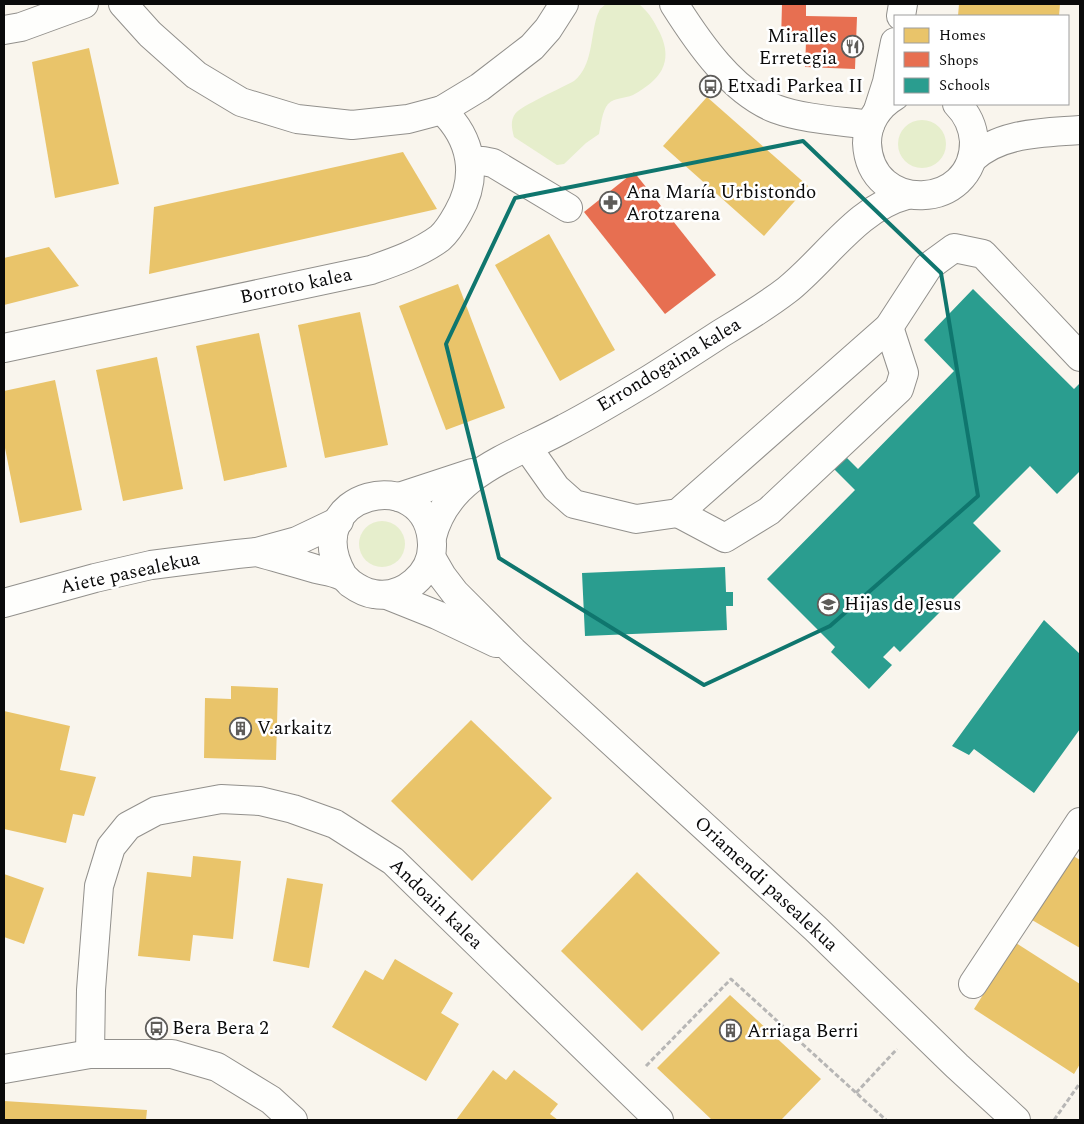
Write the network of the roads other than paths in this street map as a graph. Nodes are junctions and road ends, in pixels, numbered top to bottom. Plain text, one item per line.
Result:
1 (84, 4) edge
2 (123, 4) edge
3 (564, 4) edge
4 (674, 4) edge
5 (4, 30) edge
6 (894, 47) edge
7 (442, 110) junction
8 (881, 110) edge
9 (964, 114) edge
10 (1080, 130) edge
11 (1012, 137) junction
12 (972, 159) junction
13 (471, 161) junction
14 (873, 167) junction
15 (907, 195) junction
16 (568, 208) dead end
17 (837, 243) junction
18 (889, 327) junction
19 (4, 348) edge
20 (1080, 357) edge
21 (527, 447) junction
22 (487, 468) junction
23 (399, 498) junction
24 (678, 514) junction
25 (338, 521) junction
26 (431, 547) junction
27 (258, 552) junction
28 (343, 576) junction
29 (387, 594) junction
30 (4, 603) edge
31 (513, 651) junction
32 (1080, 822) edge
33 (973, 984) dead end
34 (90, 1054) junction
35 (4, 1069) edge
36 (293, 1120) edge
37 (659, 1120) edge
38 (1016, 1120) edge

1 - 5 street
2 - 7 street
3 - 7 street
4 - 8 street
6 - 8 street
7 - 13 street, Borroto kalea
8 - 14 street
9 - 11 street
9 - 12 street
10 - 11 street
11 - 12 street
12 - 15 street
13 - 16 street
13 - 19 street, Borroto kalea
14 - 15 street
14 - 17 street, Errondogaina kalea
15 - 17 street, Errondogaina kalea
17 - 21 street, Errondogaina kalea
18 - 20 street
18 - 24 street
18 - 24 street
21 - 22 street, Errondogaina kalea
21 - 24 street
22 - 23 street, Errondogaina kalea
22 - 26 street, Errondogaina kalea
23 - 25 street
23 - 26 street
25 - 27 street, Aiete pasealekua
25 - 28 street
26 - 29 street
26 - 31 street, Oriamendi pasealekua
27 - 28 street, Aiete pasealekua
27 - 30 street, Aiete pasealekua
28 - 29 street
29 - 31 street, Oriamendi pasealekua
31 - 38 street, Oriamendi pasealekua
32 - 33 street
34 - 35 street
34 - 36 street
34 - 37 street, Andoain kalea

